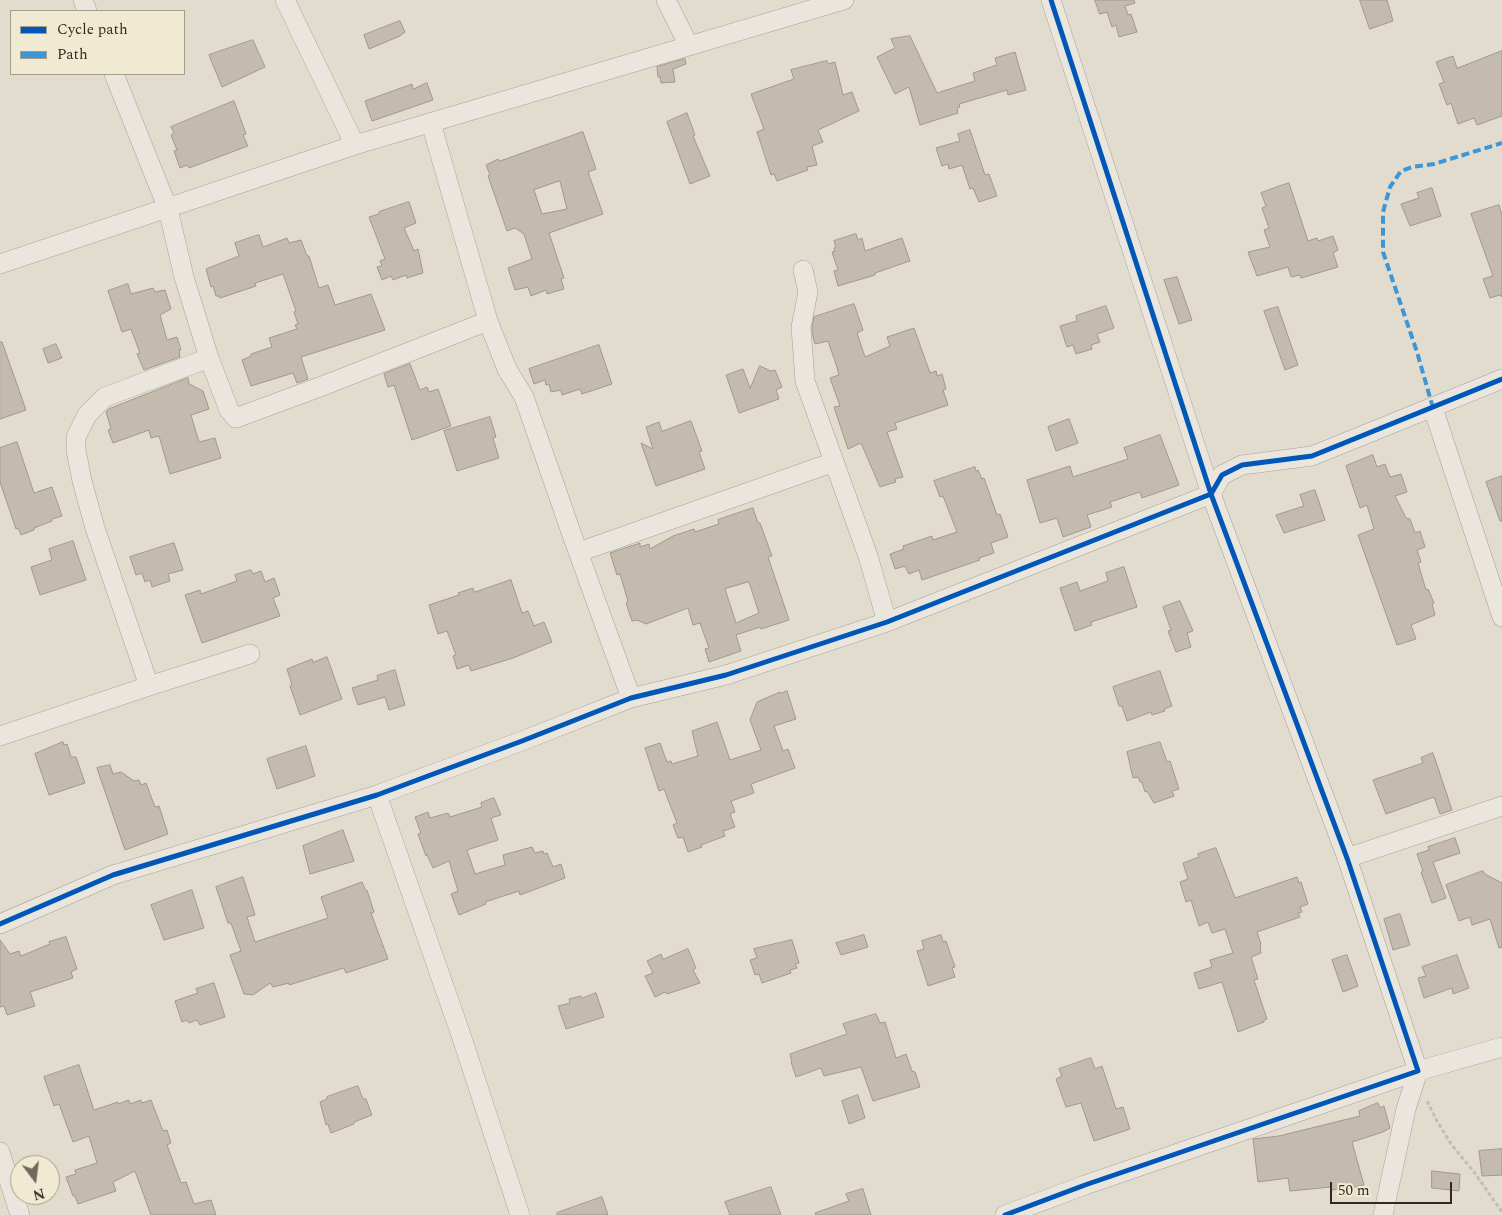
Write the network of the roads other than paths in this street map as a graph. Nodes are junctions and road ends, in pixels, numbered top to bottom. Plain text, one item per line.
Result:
1 (284, 0) edge
2 (666, 0) edge
3 (844, 0) edge
4 (1051, 0) edge
5 (689, 46) junction
6 (114, 75) edge
7 (431, 123) junction
8 (355, 145) junction
9 (168, 209) junction
10 (0, 264) edge
11 (803, 270) dead end
12 (488, 320) junction
13 (209, 358) junction
14 (1502, 380) edge
15 (1433, 408) junction
16 (834, 462) junction
17 (1211, 494) junction
18 (579, 552) junction
19 (1502, 617) edge
20 (887, 622) junction
21 (250, 654) dead end
22 (149, 686) junction
23 (631, 698) junction
24 (0, 736) edge
25 (378, 795) junction
26 (1502, 806) edge
27 (1347, 858) junction
28 (0, 924) edge
29 (1502, 1047) edge
30 (1418, 1071) junction
31 (0, 1152) edge
32 (20, 1215) edge
33 (520, 1215) edge
34 (1005, 1215) edge
35 (1383, 1215) edge

1 - 8 street
2 - 5 street
3 - 5 street
4 - 17 street
5 - 7 street
6 - 9 street
7 - 8 street
7 - 12 street
8 - 9 street
9 - 10 street
9 - 13 street
11 - 16 street
12 - 13 street
12 - 18 street
13 - 22 street
14 - 15 street
15 - 17 street
15 - 19 street
16 - 18 street
16 - 20 street
17 - 20 street
17 - 27 street
18 - 23 street
20 - 23 street
21 - 22 street
22 - 24 street
23 - 25 street
25 - 28 street
25 - 33 street
26 - 27 street
27 - 30 street
29 - 30 street
30 - 34 street
30 - 35 street
31 - 32 street

